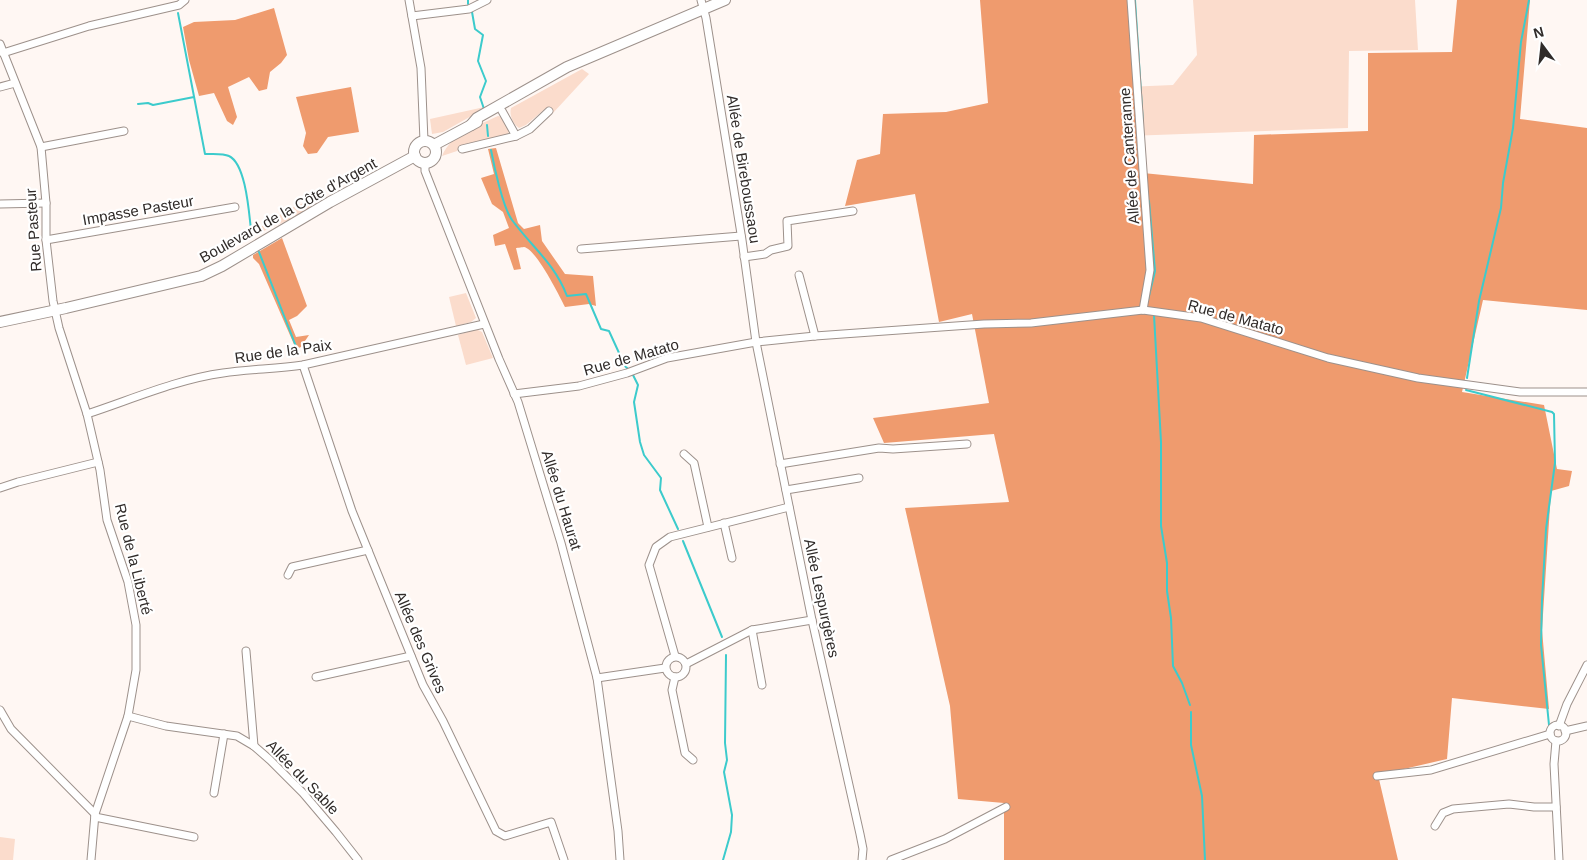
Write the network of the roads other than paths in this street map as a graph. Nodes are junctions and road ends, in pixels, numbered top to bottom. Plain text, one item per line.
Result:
1 (185, 0) edge
2 (409, 0) edge
3 (487, 0) edge
4 (725, 0) edge
5 (1131, 0) edge
6 (702, 4) edge
7 (412, 16) junction
8 (0, 44) edge
9 (3, 53) junction
10 (15, 83) junction
11 (0, 87) edge
12 (501, 108) junction
13 (548, 110) dead end
14 (124, 132) dead end
15 (516, 136) junction
16 (429, 143) junction
17 (41, 147) junction
18 (462, 149) dead end
19 (415, 156) junction
20 (425, 162) junction
21 (0, 204) edge
22 (46, 204) junction
23 (235, 207) dead end
24 (853, 211) dead end
25 (741, 236) junction
26 (46, 240) junction
27 (581, 249) dead end
28 (744, 257) junction
29 (799, 275) dead end
30 (1144, 310) junction
31 (55, 311) junction
32 (0, 322) edge
33 (484, 324) junction
34 (815, 336) junction
35 (756, 342) junction
36 (303, 365) junction
37 (1587, 392) edge
38 (514, 394) junction
39 (87, 414) junction
40 (967, 444) dead end
41 (684, 454) dead end
42 (98, 462) junction
43 (780, 464) junction
44 (859, 478) dead end
45 (0, 488) edge
46 (786, 490) junction
47 (790, 508) junction
48 (724, 523) junction
49 (708, 527) junction
50 (368, 550) junction
51 (732, 558) dead end
52 (288, 575) dead end
53 (812, 620) junction
54 (752, 630) junction
55 (246, 651) dead end
56 (411, 656) junction
57 (675, 656) junction
58 (686, 664) junction
59 (1587, 665) edge
60 (665, 668) junction
61 (316, 677) dead end
62 (675, 677) junction
63 (597, 678) junction
64 (762, 685) dead end
65 (0, 710) edge
66 (128, 716) junction
67 (1559, 726) junction
68 (1587, 726) edge
69 (1565, 731) junction
70 (224, 734) junction
71 (1550, 734) junction
72 (1556, 741) junction
73 (254, 746) junction
74 (693, 760) dead end
75 (1377, 776) dead end
76 (214, 793) dead end
77 (1006, 807) dead end
78 (1556, 807) junction
79 (95, 815) junction
80 (1435, 826) dead end
81 (194, 838) dead end
82 (92, 860) edge
83 (358, 860) edge
84 (564, 860) edge
85 (620, 860) edge
86 (862, 860) edge
87 (891, 860) edge
88 (1560, 860) edge

1 - 9 street
2 - 7 street
3 - 7 street
4 - 6 main road
5 - 30 street, Allée de Canteranne
6 - 12 main road
6 - 25 street, Allée de Bireboussaou
7 - 16 street
8 - 9 street, Rue Pasteur
9 - 10 street, Rue Pasteur
10 - 11 street
10 - 17 street, Rue Pasteur
12 - 15 street
12 - 16 main road
13 - 15 street
14 - 17 street
15 - 18 street
16 - 19 main road
16 - 20 main road
17 - 22 street, Rue Pasteur
19 - 20 main road
19 - 31 main road, Boulevard de la Côte d'Argent
20 - 33 street, Allée du Haurat
21 - 22 street
22 - 26 street, Rue Pasteur
23 - 26 street, Impasse Pasteur
24 - 28 street
25 - 27 street
25 - 28 street, Allée de Bireboussaou
26 - 31 street, Rue Pasteur
28 - 35 street, Allée de Bireboussaou
29 - 34 street
30 - 34 street, Rue de Matato
30 - 37 street, Rue de Matato
31 - 32 main road, Boulevard de la Côte d'Argent
31 - 39 street, Rue de la Liberté
33 - 36 street, Rue de la Paix
33 - 38 street, Allée du Haurat
34 - 35 street, Rue de Matato
35 - 38 street, Rue de Matato
35 - 43 street, Allée Lespurgères
36 - 39 street, Rue de la Paix
36 - 50 street, Allée des Grives
38 - 63 street, Allée du Haurat
39 - 42 street, Rue de la Liberté
40 - 43 street
41 - 49 street
42 - 45 street
42 - 66 street, Rue de la Liberté
43 - 46 street, Allée Lespurgères
44 - 46 street
46 - 47 street, Allée Lespurgères
47 - 48 street
47 - 53 street, Allée Lespurgères
48 - 49 street
48 - 51 street
49 - 57 street
50 - 52 street
50 - 56 street, Allée des Grives
53 - 54 street
53 - 86 street, Allée Lespurgères
54 - 58 street
54 - 64 street
55 - 73 street
56 - 61 street
56 - 84 street, Allée des Grives
57 - 58 street
57 - 60 street
58 - 62 street
59 - 67 street
60 - 62 street
60 - 63 street
62 - 74 street
63 - 85 street, Allée du Haurat
65 - 79 street
66 - 70 street, Allée du Sable
66 - 79 street, Rue de la Liberté
67 - 69 street
67 - 71 street
68 - 69 street
69 - 72 street
70 - 73 street, Allée du Sable
70 - 76 street
71 - 72 street
71 - 75 street
72 - 78 street
73 - 83 street, Allée du Sable
77 - 87 street
78 - 80 street
78 - 88 street
79 - 81 street
79 - 82 street, Rue de la Liberté

